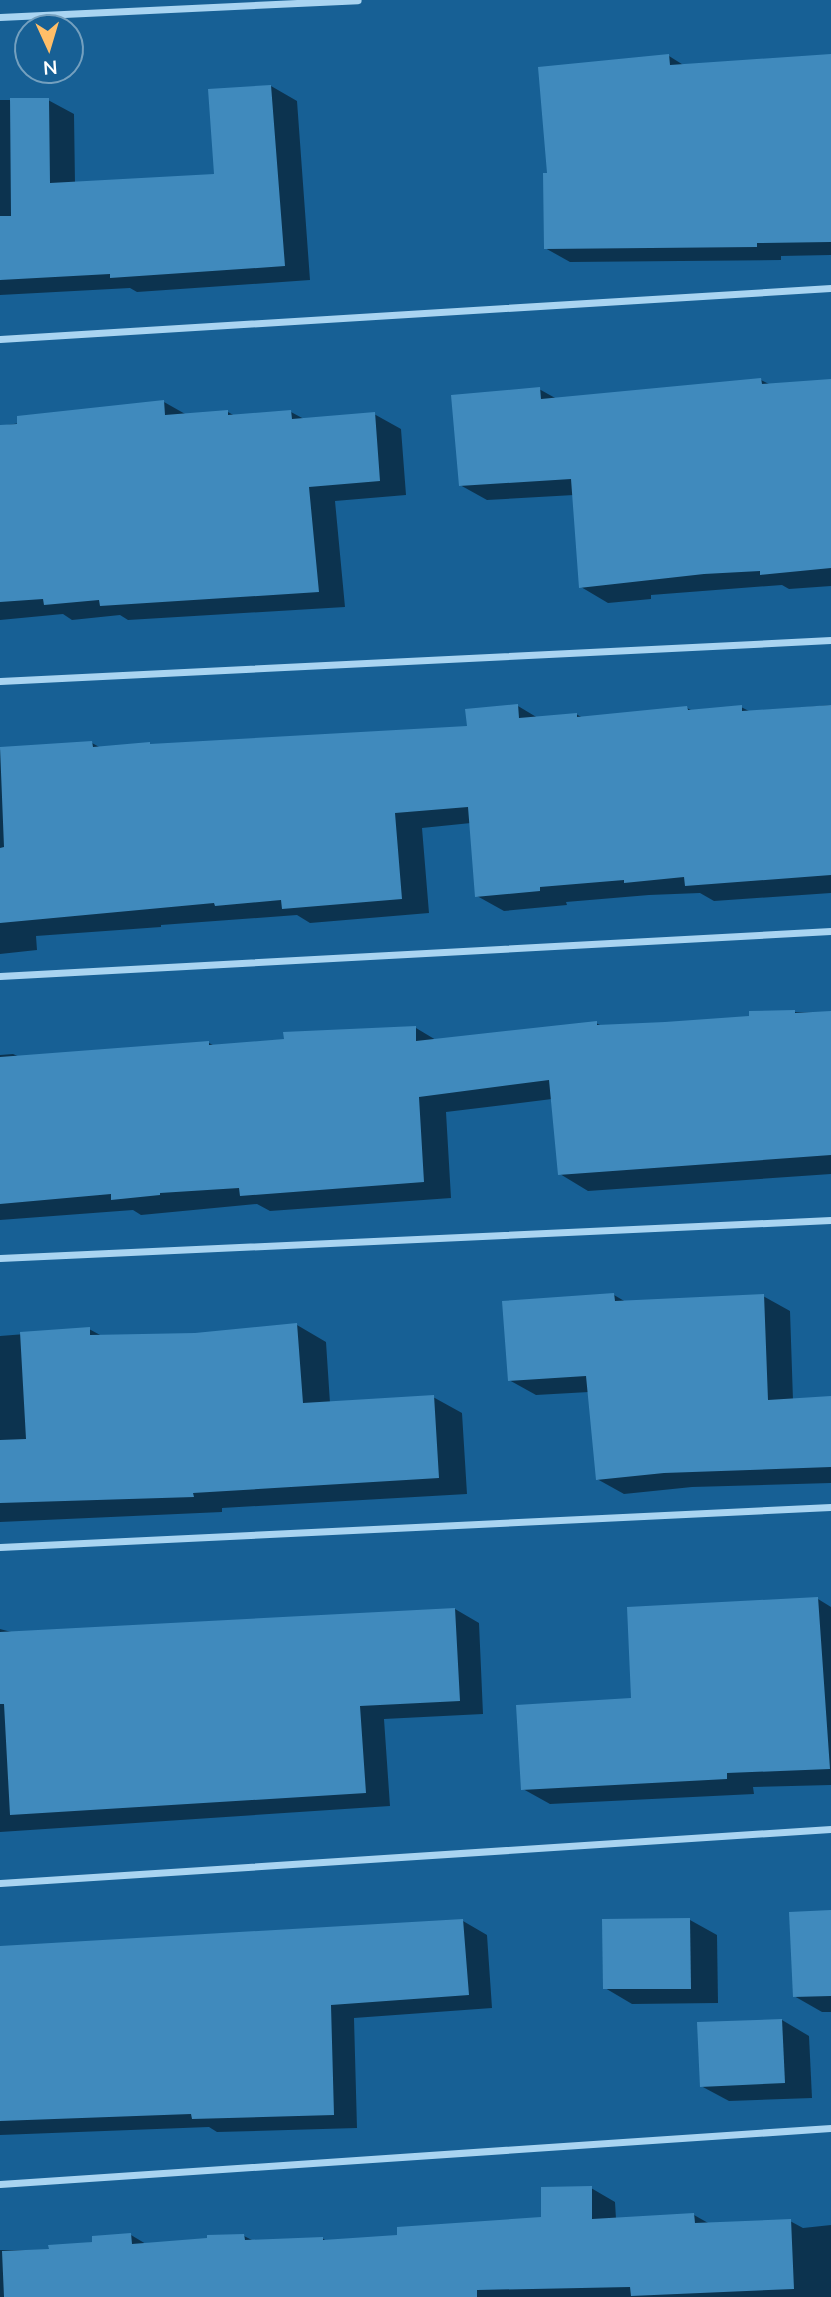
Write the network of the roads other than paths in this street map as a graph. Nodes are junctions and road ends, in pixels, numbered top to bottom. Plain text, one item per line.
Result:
1 (358, 0) edge
2 (0, 17) edge
3 (831, 288) edge
4 (0, 339) edge
5 (831, 640) edge
6 (0, 681) edge
7 (831, 931) edge
8 (0, 976) edge
9 (831, 1220) edge
10 (0, 1258) edge
11 (831, 1507) edge
12 (0, 1547) edge
13 (831, 1829) edge
14 (0, 1883) edge
15 (831, 2128) edge
16 (0, 2184) edge

1 - 2 street
3 - 4 street
5 - 6 street
7 - 8 street
9 - 10 street
11 - 12 street
13 - 14 street
15 - 16 street

